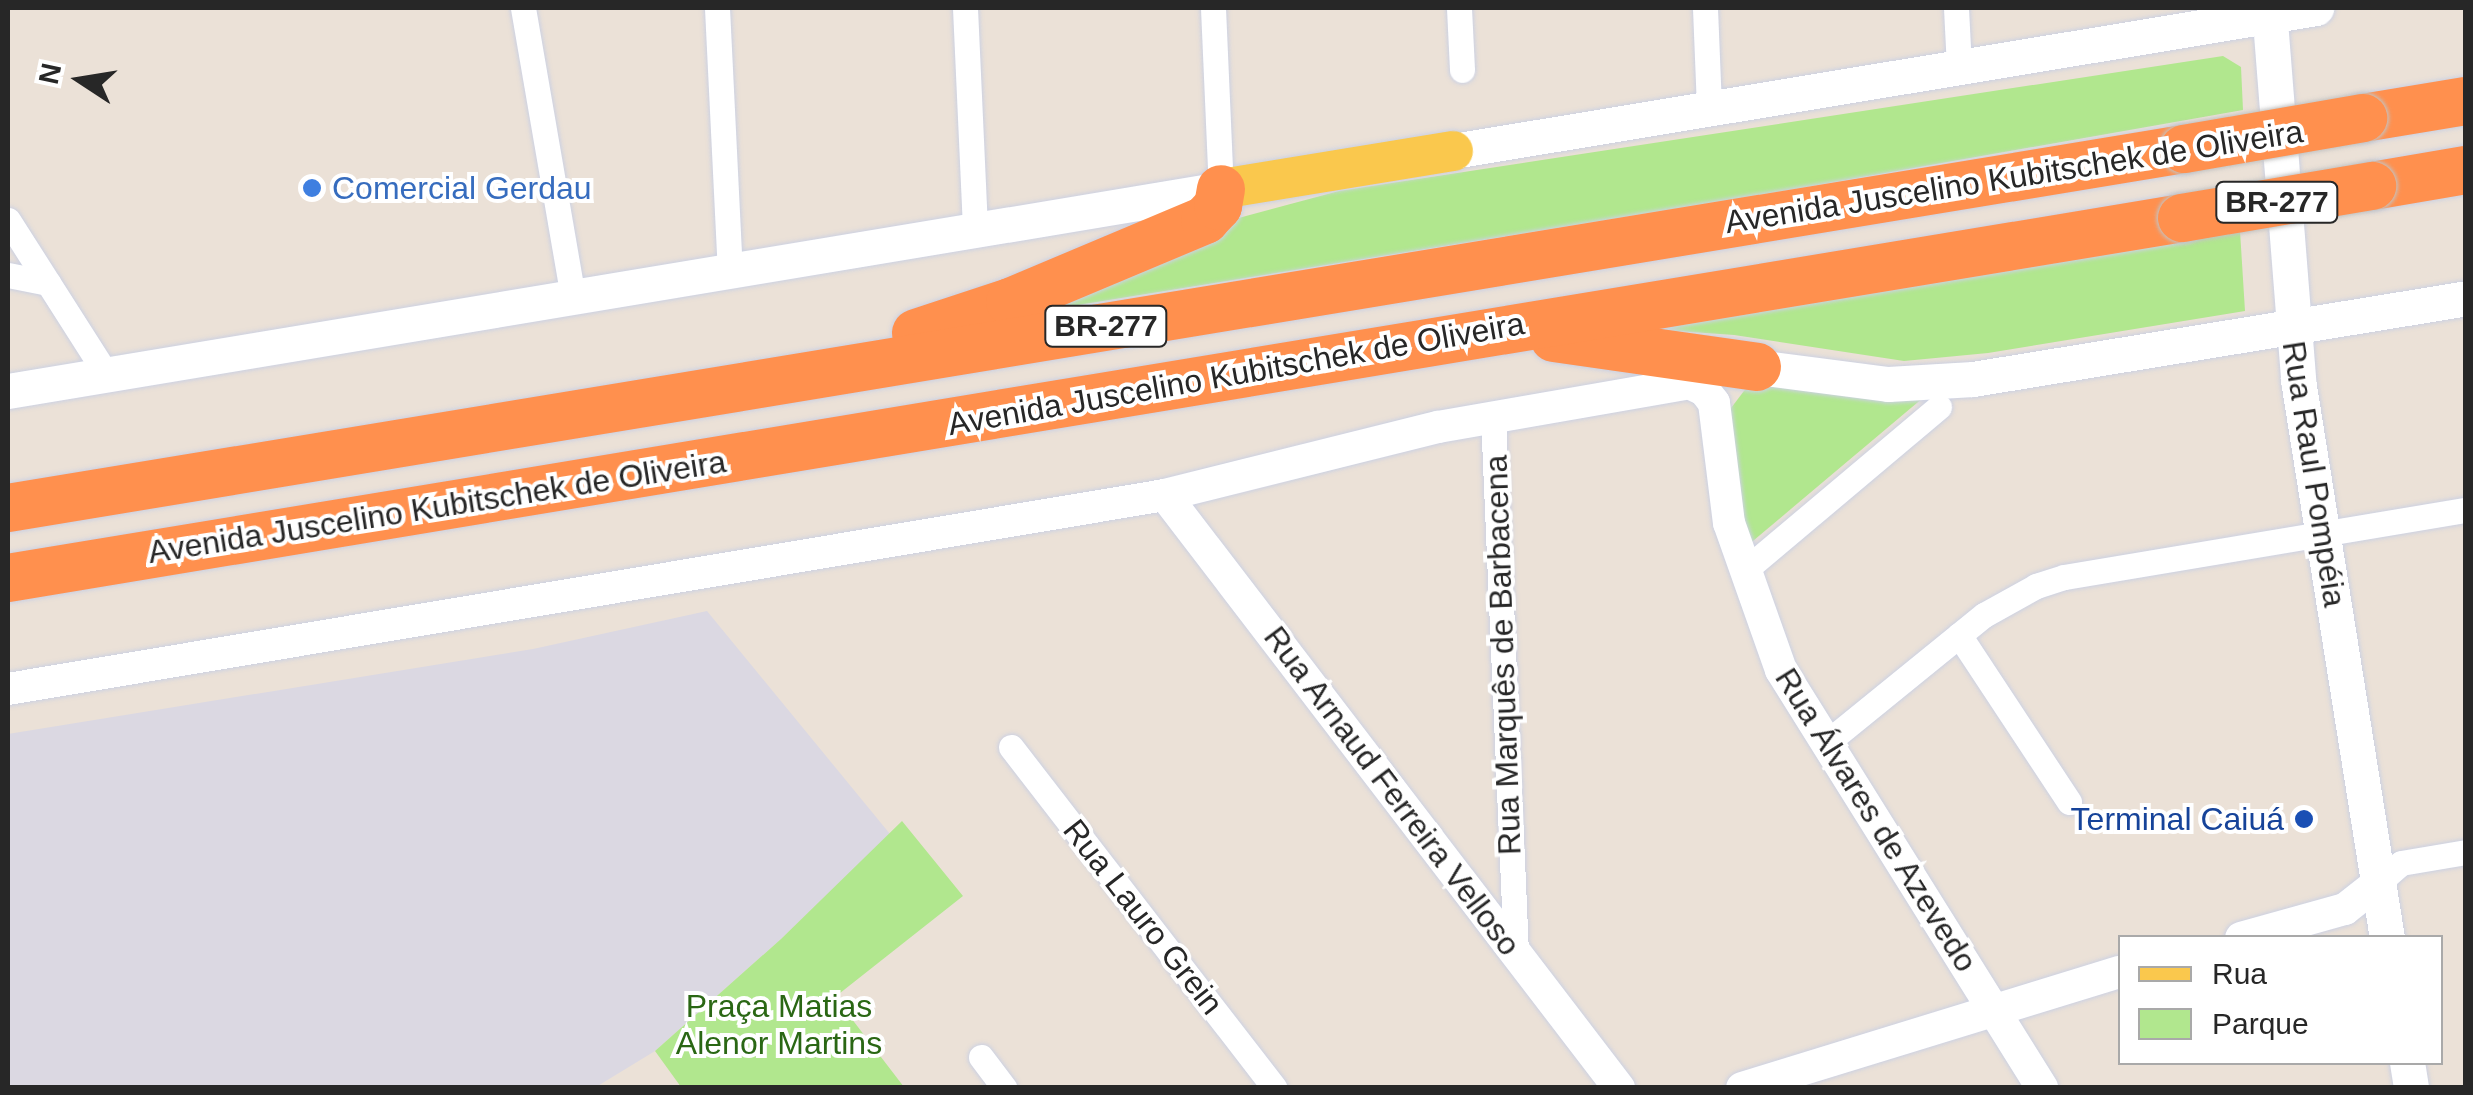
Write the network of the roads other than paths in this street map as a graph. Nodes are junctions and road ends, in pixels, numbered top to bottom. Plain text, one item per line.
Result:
1 (523, 8) edge
2 (718, 8) edge
3 (965, 8) edge
4 (1213, 8) edge
5 (1460, 8) edge
6 (1705, 8) edge
7 (1956, 8) edge
8 (2316, 8) edge
9 (2269, 11) edge
10 (1959, 67) junction
11 (1462, 70) dead end
12 (2466, 102) edge
13 (1709, 108) junction
14 (1453, 151) joint
15 (2466, 170) edge
16 (1222, 189) junction
17 (8, 220) edge
18 (975, 230) junction
19 (730, 271) junction
20 (8, 275) edge
21 (48, 284) junction
22 (573, 297) junction
23 (2466, 298) edge
24 (2292, 327) junction
25 (1475, 334) junction
26 (1757, 367) joint
27 (106, 374) junction
28 (8, 391) edge
29 (687, 395) junction
30 (1939, 407) dead end
31 (1493, 416) junction
32 (1165, 494) junction
33 (8, 508) edge
34 (2466, 510) edge
35 (2323, 534) junction
36 (1744, 572) junction
37 (8, 578) edge
38 (1959, 636) junction
39 (8, 688) edge
40 (1825, 744) junction
41 (1011, 747) dead end
42 (2069, 802) dead end
43 (2466, 852) edge
44 (2378, 883) junction
45 (2251, 935) edge
46 (2387, 935) edge
47 (1516, 954) junction
48 (2118, 973) edge
49 (1993, 1010) junction
50 (981, 1057) dead end
51 (1004, 1088) edge
52 (1276, 1088) edge
53 (1619, 1088) edge
54 (1742, 1088) edge
55 (2042, 1088) edge

1 - 22 street
2 - 19 street
3 - 18 street
4 - 16 street
5 - 11 street
6 - 13 street
7 - 10 street
8 - 9 main road
9 - 10 main road
9 - 24 main road, Rua Raul Pompéia
10 - 13 main road
12 - 29 highway, Avenida Juscelino Kubitschek de Oliveira / BR-277, bridge
13 - 14 main road
14 - 16 main road
15 - 25 highway, Avenida Juscelino Kubitschek de Oliveira / BR-277, bridge
16 - 18 main road
16 - 29 highway
17 - 21 street
18 - 19 main road
19 - 22 main road
20 - 21 street
21 - 27 street
22 - 27 main road
23 - 24 main road
24 - 26 main road
24 - 35 main road, Rua Raul Pompéia
25 - 26 highway
25 - 37 highway, Avenida Juscelino Kubitschek de Oliveira / BR-277
27 - 28 main road
29 - 33 highway, Avenida Juscelino Kubitschek de Oliveira / BR-277
30 - 36 street
31 - 32 street
31 - 36 street, Rua Álvares de Azevedo
31 - 47 street, Rua Marquês de Barbacena
32 - 39 street
32 - 47 street, Rua Arnaud Ferreira Velloso
34 - 35 street
35 - 38 street
35 - 44 main road, Rua Raul Pompéia
36 - 40 street, Rua Álvares de Azevedo
38 - 40 street
38 - 42 street
40 - 49 street, Rua Álvares de Azevedo
41 - 52 street, Rua Lauro Grein
43 - 44 street
44 - 45 street
44 - 46 main road, Rua Raul Pompéia
47 - 53 street, Rua Arnaud Ferreira Velloso
48 - 49 street
49 - 54 street
49 - 55 street, Rua Álvares de Azevedo
50 - 51 street

